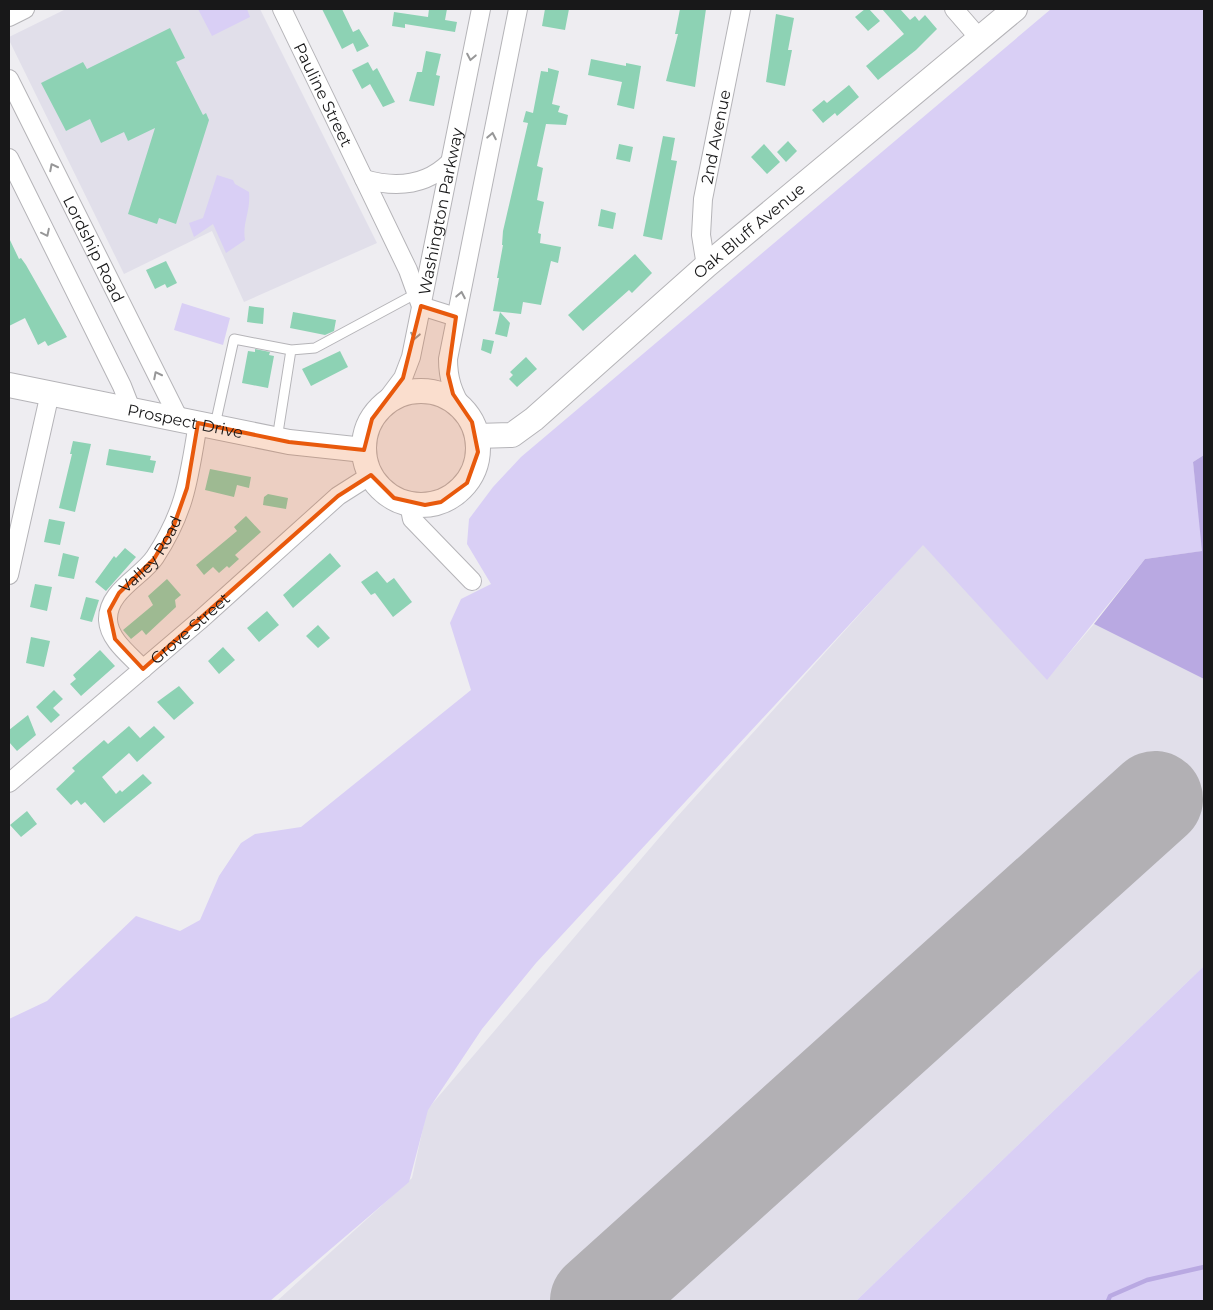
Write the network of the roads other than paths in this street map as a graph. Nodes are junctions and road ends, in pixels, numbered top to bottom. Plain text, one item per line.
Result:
1 (25, 9) edge
2 (282, 9) edge
3 (480, 9) edge
4 (518, 9) edge
5 (741, 9) edge
6 (954, 9) edge
7 (1015, 9) edge
8 (9, 17) edge
9 (980, 39) junction
10 (9, 79) edge
11 (9, 158) edge
12 (450, 162) junction
13 (364, 179) junction
14 (706, 266) junction
15 (421, 296) junction
16 (456, 317) junction
17 (291, 350) junction
18 (9, 384) edge
19 (50, 393) junction
20 (382, 406) junction
21 (131, 409) junction
22 (463, 409) junction
23 (197, 423) junction
24 (477, 436) junction
25 (276, 440) junction
26 (364, 450) junction
27 (371, 475) junction
28 (409, 504) junction
29 (9, 575) edge
30 (472, 582) dead end
31 (143, 669) junction
32 (9, 783) edge

1 - 8 street
2 - 13 street, Pauline Street
3 -> 12 street, Washington Parkway
16 -> 4 street
5 - 14 street, 2nd Avenue
6 - 9 street
7 - 9 main road, Oak Bluff Avenue
9 - 14 main road, Oak Bluff Avenue
23 -> 10 street, Lordship Road
11 -> 21 street
12 - 13 street
12 - 15 street, Washington Parkway
13 - 15 street, Pauline Street
14 - 24 main road, Oak Bluff Avenue
15 - 16 street
15 - 17 lane
15 -> 20 street, Washington Parkway
16 - 22 street
17 - 23 lane
17 - 25 lane
18 - 19 main road, Prospect Drive
19 - 21 main road, Prospect Drive
19 - 29 street
20 - 22 main road
20 - 26 main road
21 - 23 main road, Prospect Drive
22 - 24 main road
23 - 25 main road, Prospect Drive
23 - 31 street, Valley Road
24 - 28 main road
25 - 26 main road, Prospect Drive
26 - 27 main road
27 - 28 main road
27 - 31 street, Grove Street
28 - 30 street
31 - 32 street, Grove Street

